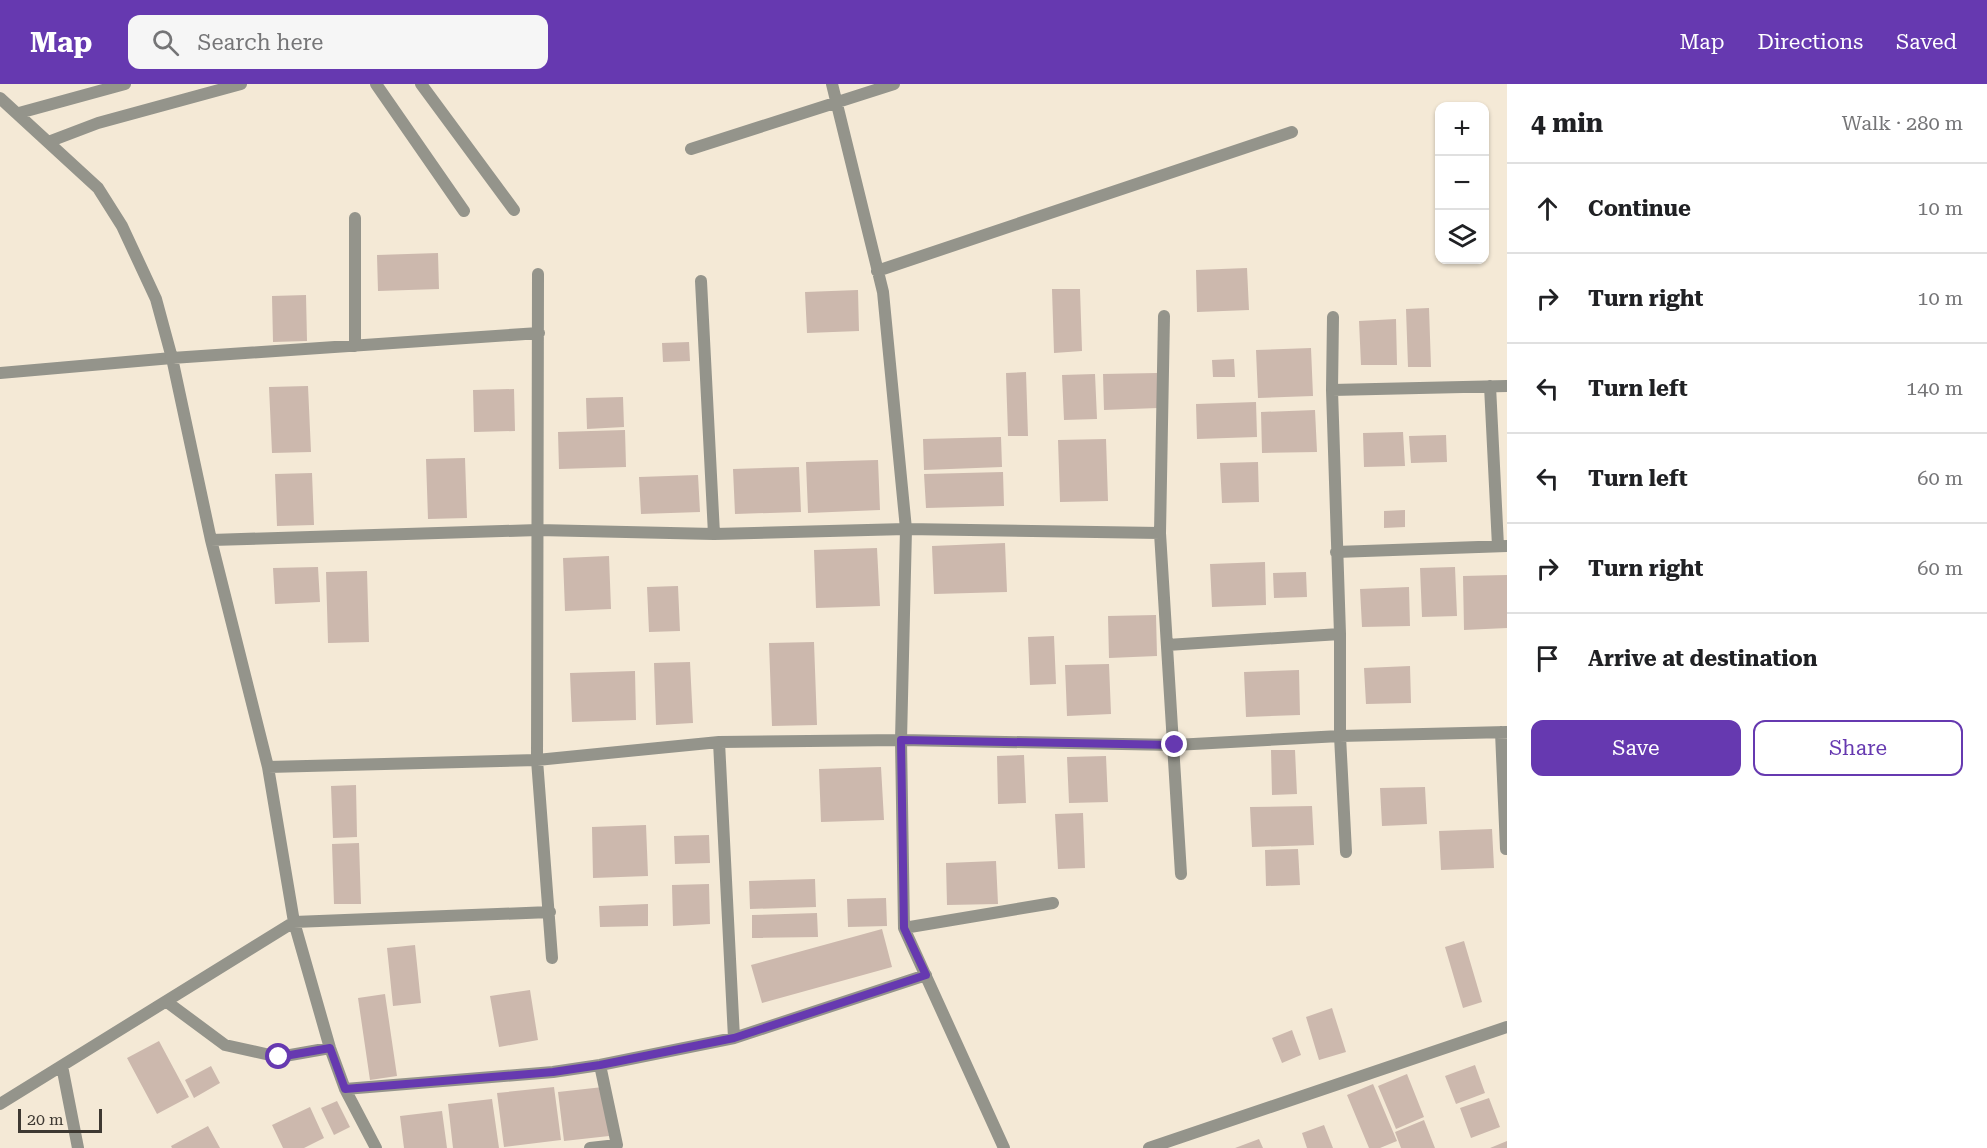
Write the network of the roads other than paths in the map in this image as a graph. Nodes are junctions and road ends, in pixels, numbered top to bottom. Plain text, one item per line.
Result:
1 (125, 84) edge
2 (241, 84) edge
3 (376, 84) edge
4 (422, 84) edge
5 (832, 84) edge
6 (894, 84) edge
7 (0, 98) edge
8 (837, 102) junction
9 (19, 113) junction
10 (1292, 132) dead end
11 (48, 142) junction
12 (691, 148) dead end
13 (514, 210) dead end
14 (464, 211) dead end
15 (355, 218) dead end
16 (877, 271) junction
17 (538, 274) dead end
18 (701, 281) dead end
19 (1164, 316) dead end
20 (1333, 317) dead end
21 (538, 333) junction
22 (355, 346) junction
23 (172, 358) junction
24 (0, 373) edge
25 (1490, 386) junction
26 (1507, 386) edge
27 (1332, 390) junction
28 (906, 529) junction
29 (538, 530) junction
30 (1160, 533) junction
31 (714, 534) junction
32 (211, 540) junction
33 (1502, 546) edge
34 (1336, 552) junction
35 (1340, 633) junction
36 (1167, 645) junction
37 (1504, 732) edge
38 (1340, 736) junction
39 (901, 740) junction
40 (719, 742) junction
41 (1175, 745) junction
42 (537, 760) junction
43 (268, 767) junction
44 (1506, 849) edge
45 (1346, 852) dead end
46 (1180, 874) dead end
47 (1053, 903) dead end
48 (550, 912) junction
49 (294, 922) junction
50 (904, 928) junction
51 (552, 958) dead end
52 (926, 975) junction
53 (167, 1002) junction
54 (1507, 1027) edge
55 (734, 1038) junction
56 (330, 1048) junction
57 (600, 1065) junction
58 (62, 1066) junction
59 (345, 1089) junction
60 (0, 1104) edge
61 (622, 1147) edge
62 (78, 1148) edge
63 (376, 1148) edge
64 (590, 1148) edge
65 (1004, 1148) edge
66 (1149, 1148) edge

1 - 9 street
2 - 11 street
3 - 14 street
4 - 13 street
5 - 8 street
6 - 8 street
7 - 9 street
8 - 12 street
8 - 16 street
9 - 11 street
10 - 16 street
11 - 23 street
15 - 22 street
16 - 28 street
17 - 21 street
18 - 31 street
19 - 30 street
20 - 27 street
21 - 22 street
21 - 29 street
22 - 23 street
23 - 24 street
23 - 32 street
25 - 26 street
25 - 27 street
25 - 33 street
27 - 34 street
28 - 30 street
28 - 31 street
28 - 39 street
29 - 31 street
29 - 32 street
29 - 42 street
30 - 36 street
32 - 43 street
33 - 34 street
34 - 35 street
35 - 36 street
35 - 38 street
36 - 41 street
37 - 38 street
37 - 44 street
38 - 41 street
38 - 45 street
39 - 40 street
39 - 41 street
39 - 50 street
40 - 42 street
40 - 55 street
41 - 46 street
42 - 43 street
42 - 48 street
43 - 49 street
47 - 50 street
48 - 49 street
48 - 51 street
49 - 53 street
49 - 56 street
50 - 52 street
52 - 55 street
52 - 65 street
53 - 56 street
53 - 58 street
54 - 66 street
55 - 57 street
56 - 59 street
57 - 59 street
57 - 61 street
58 - 60 street
58 - 62 street
59 - 63 street
61 - 64 street

